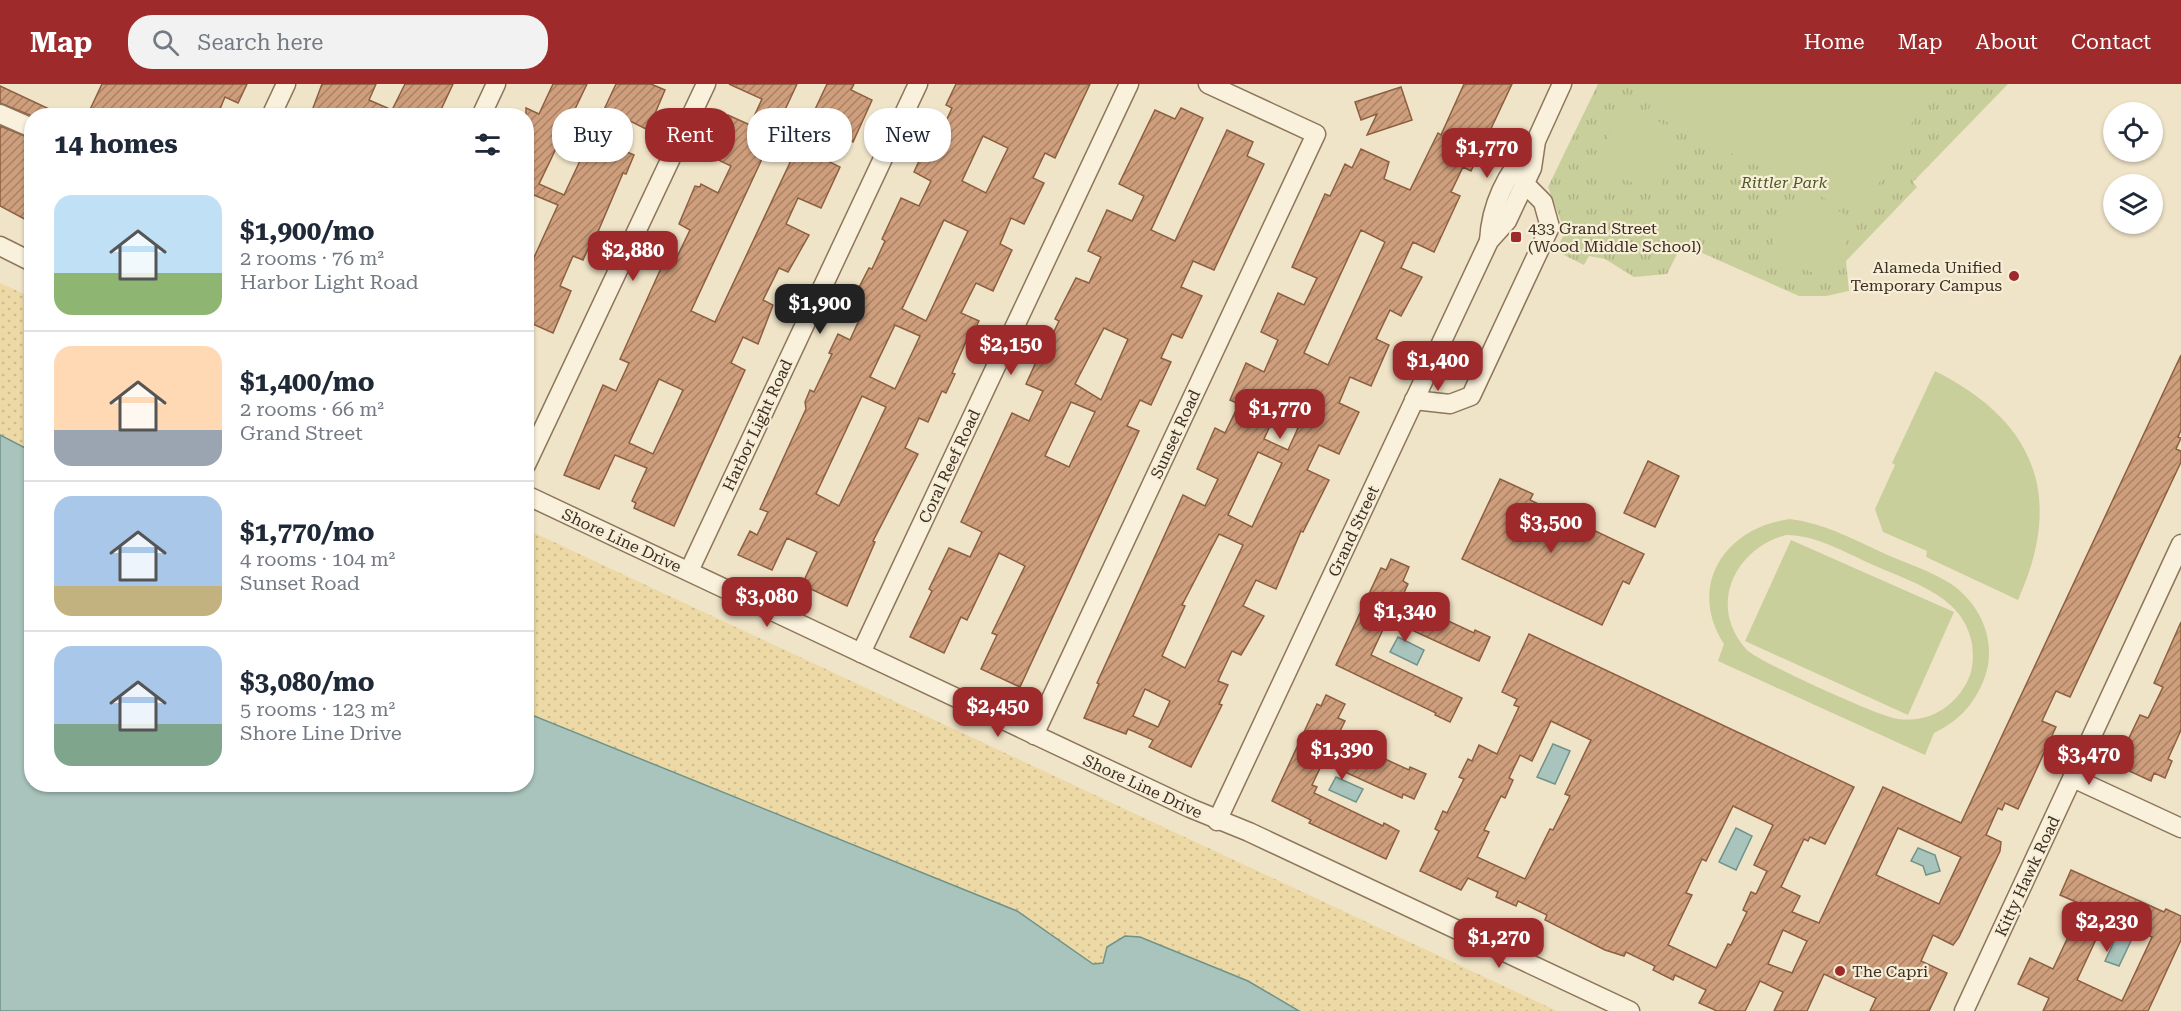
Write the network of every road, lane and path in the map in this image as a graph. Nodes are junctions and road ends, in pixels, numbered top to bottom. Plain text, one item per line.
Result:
1 (286, 84) edge
2 (496, 84) edge
3 (706, 84) edge
4 (918, 84) edge
5 (1129, 84) edge
6 (1208, 84) edge
7 (1562, 84) edge
8 (276, 108) edge
9 (486, 108) edge
10 (0, 114) edge
11 (24, 124) edge
12 (1536, 141) junction
13 (1525, 184) junction
14 (1489, 241) junction
15 (0, 246) edge
16 (24, 258) edge
17 (1414, 400) junction
18 (534, 448) edge
19 (534, 499) edge
20 (2181, 544) edge
21 (689, 571) junction
22 (861, 653) junction
23 (1034, 735) junction
24 (2073, 778) junction
25 (1217, 821) junction
26 (2181, 828) edge
27 (1630, 1011) edge
28 (1964, 1011) edge

1 - 8 street
2 - 9 street
3 - 18 street
4 - 21 street, Harbor Light Road
5 - 22 street, Coral Reef Road
6 - 23 street, Sunset Road
7 - 12 street, Grand Street
10 - 11 street
12 - 13 street, Grand Street
12 - 14 street, Grand Street
13 - 14 street, Grand Street
13 - 17 street
14 - 17 street, Grand Street
15 - 16 street
17 - 25 street, Grand Street
19 - 21 street, Shore Line Drive
20 - 24 street, Kitty Hawk Road
21 - 22 street, Shore Line Drive
22 - 23 street, Shore Line Drive
23 - 25 street, Shore Line Drive
24 - 26 street
24 - 28 street, Kitty Hawk Road
25 - 27 street, Shore Line Drive

